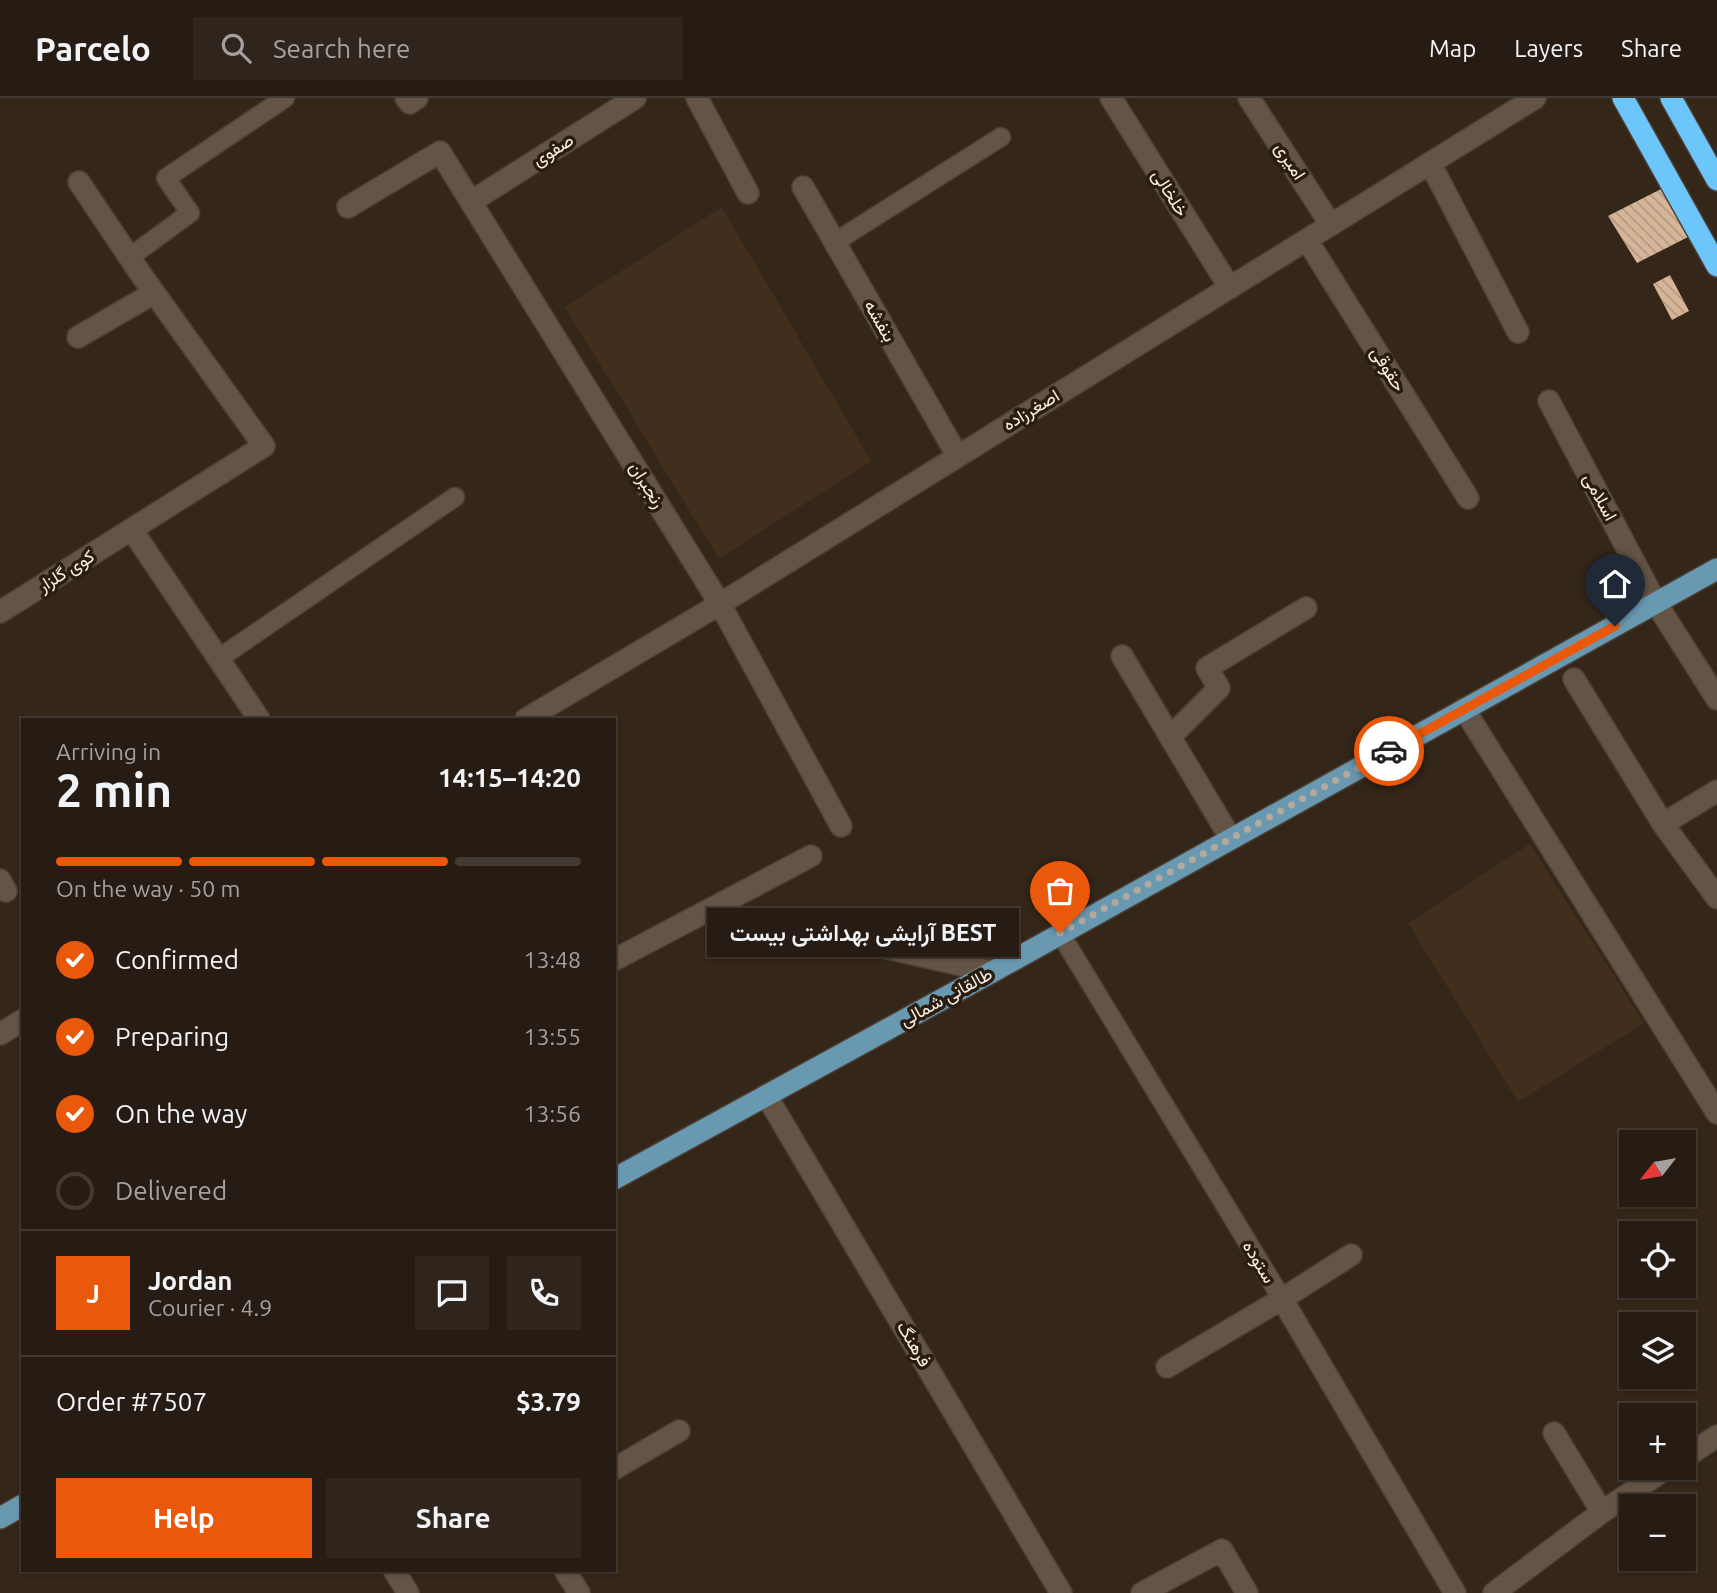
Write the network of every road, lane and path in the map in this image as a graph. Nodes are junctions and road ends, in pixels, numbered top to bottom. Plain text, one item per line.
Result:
1 (285, 98) edge
2 (635, 98) edge
3 (697, 98) edge
4 (1111, 98) edge
5 (1249, 98) edge
6 (1535, 98) edge
7 (1623, 98) edge
8 (1671, 98) edge
9 (1504, 106) edge
10 (1001, 136) dead end
11 (1430, 163) junction
12 (1717, 180) edge
13 (79, 182) dead end
14 (803, 187) dead end
15 (748, 192) dead end
16 (471, 201) junction
17 (348, 207) dead end
18 (1331, 225) junction
19 (1307, 240) junction
20 (835, 242) junction
21 (130, 257) junction
22 (1717, 267) edge
23 (1230, 288) junction
24 (154, 293) junction
25 (1518, 332) dead end
26 (78, 337) dead end
27 (1549, 401) dead end
28 (957, 455) junction
29 (455, 497) dead end
30 (1468, 498) dead end
31 (132, 530) junction
32 (1717, 569) edge
33 (1656, 603) junction
34 (720, 604) junction
35 (1306, 608) dead end
36 (0, 612) edge
37 (1122, 656) dead end
38 (218, 659) junction
39 (1574, 679) dead end
40 (1717, 699) edge
41 (1464, 709) junction
42 (258, 718) edge
43 (528, 718) edge
44 (1171, 736) junction
45 (1717, 791) edge
46 (1663, 824) junction
47 (841, 826) dead end
48 (1231, 839) junction
49 (811, 856) dead end
50 (1717, 898) edge
51 (1060, 933) junction
52 (848, 939) dead end
53 (616, 959) edge
54 (992, 972) junction
55 (21, 1021) edge
56 (0, 1034) edge
57 (766, 1096) junction
58 (1717, 1113) edge
59 (616, 1178) edge
60 (1351, 1255) dead end
61 (1282, 1299) junction
62 (1167, 1367) dead end
63 (679, 1431) dead end
64 (1554, 1433) dead end
65 (1717, 1436) edge
66 (1696, 1450) edge
67 (616, 1468) edge
68 (1649, 1480) edge
69 (21, 1506) edge
70 (1602, 1512) junction
71 (0, 1518) edge
72 (566, 1572) edge
73 (579, 1593) edge
74 (1061, 1593) edge
75 (1142, 1593) edge
76 (1247, 1593) edge
77 (1455, 1593) edge
78 (1494, 1593) edge

1 - 21 lane
2 - 16 street, صفوی
3 - 15 street
4 - 23 street, خلخالی
5 - 18 street, امیری
6 - 9 street, اصغرزاده
7 - 22 highway
8 - 12 highway
9 - 11 street, اصغرزاده
10 - 20 lane
11 - 18 street, اصغرزاده
11 - 25 street
13 - 21 street
14 - 20 street, بنفشه
16 - 17 street, رنجبران
16 - 34 street, رنجبران
18 - 19 street, اصغرزاده
19 - 23 street, اصغرزاده
19 - 30 street, حقوقی
20 - 28 street, بنفشه
21 - 24 street
23 - 28 street, اصغرزاده
24 - 26 street
24 - 31 street
27 - 33 street, اسلامی
28 - 34 street, اصغرزاده
29 - 38 lane
31 - 36 street, کوی گلزار
31 - 38 street
32 - 33 main road, طالقانی شمالی
33 - 40 street, اسلامی
33 - 41 main road, طالقانی شمالی
34 - 43 street, اصغرزاده
34 - 47 street, رنجبران
35 - 44 street
37 - 44 street
38 - 42 street
39 - 46 street
41 - 48 main road, طالقانی شمالی
41 - 58 street
44 - 48 street
45 - 46 street
46 - 50 street
48 - 51 main road, طالقانی شمالی
49 - 53 street
51 - 54 main road, طالقانی شمالی
51 - 61 lane, ستوده
52 - 54 street
54 - 57 main road, طالقانی شمالی
55 - 56 street
57 - 59 main road, طالقانی شمالی
57 - 74 street, فرهنگ
60 - 61 street
61 - 62 street
61 - 77 street, ستوده
63 - 67 street
64 - 70 street
65 - 66 street
68 - 70 street
69 - 71 main road
70 - 78 street
72 - 73 street
75 - 76 street

